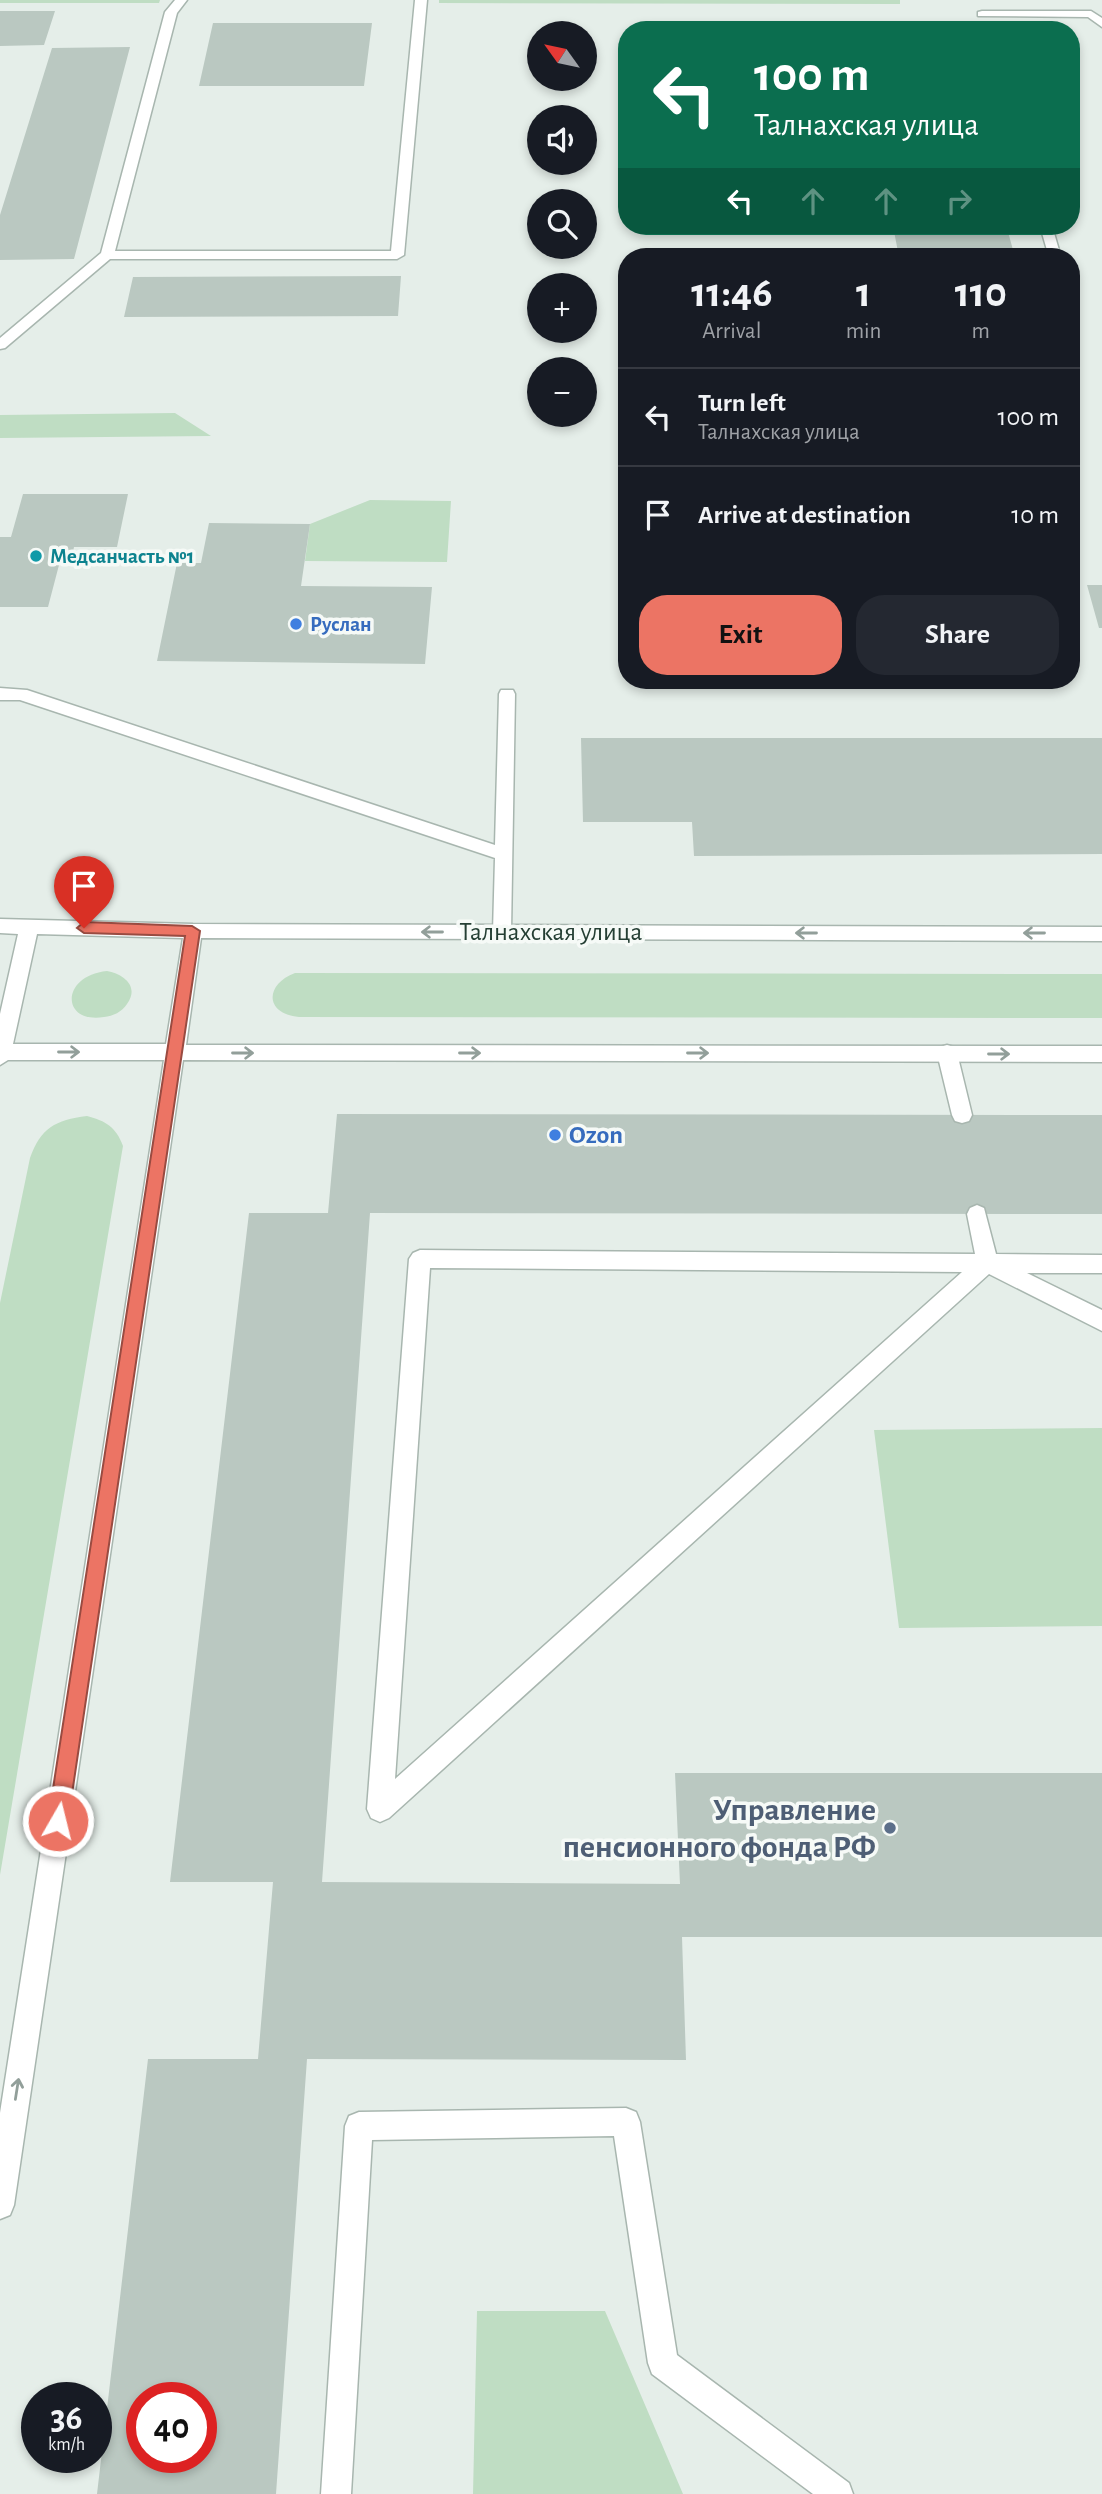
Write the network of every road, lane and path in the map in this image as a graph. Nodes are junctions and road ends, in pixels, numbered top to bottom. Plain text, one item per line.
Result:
1 (181, 0) edge
2 (421, 0) edge
3 (978, 0) edge
4 (982, 14) junction
5 (984, 21) edge
6 (1102, 24) edge
7 (107, 255) junction
8 (0, 345) edge
9 (0, 694) edge
10 (507, 694) dead end
11 (503, 854) junction
12 (0, 926) edge
13 (29, 926) junction
14 (192, 931) junction
15 (502, 932) junction
16 (1102, 933) edge
17 (174, 1053) junction
18 (0, 1054) edge
19 (947, 1054) junction
20 (1102, 1054) edge
21 (962, 1115) dead end
22 (977, 1214) dead end
23 (987, 1263) junction
24 (1102, 1264) edge
25 (1102, 1321) edge
26 (0, 2205) edge
27 (336, 2494) edge
28 (838, 2494) edge

1 - 7 street
2 - 7 street
3 - 4 street
4 - 5 street
4 - 6 street
7 - 8 street
9 - 11 street
10 - 11 street
11 - 15 street
12 - 13 street, Талнахская улица
13 - 14 street, Талнахская улица
13 - 18 street
15 -> 14 street, Талнахская улица
14 - 17 street
16 -> 15 street, Талнахская улица
18 -> 17 street
17 -> 19 street
26 -> 17 street
19 -> 20 street
19 - 21 street
22 - 23 street
23 - 23 street
23 - 24 street
23 - 25 street
27 - 28 street

